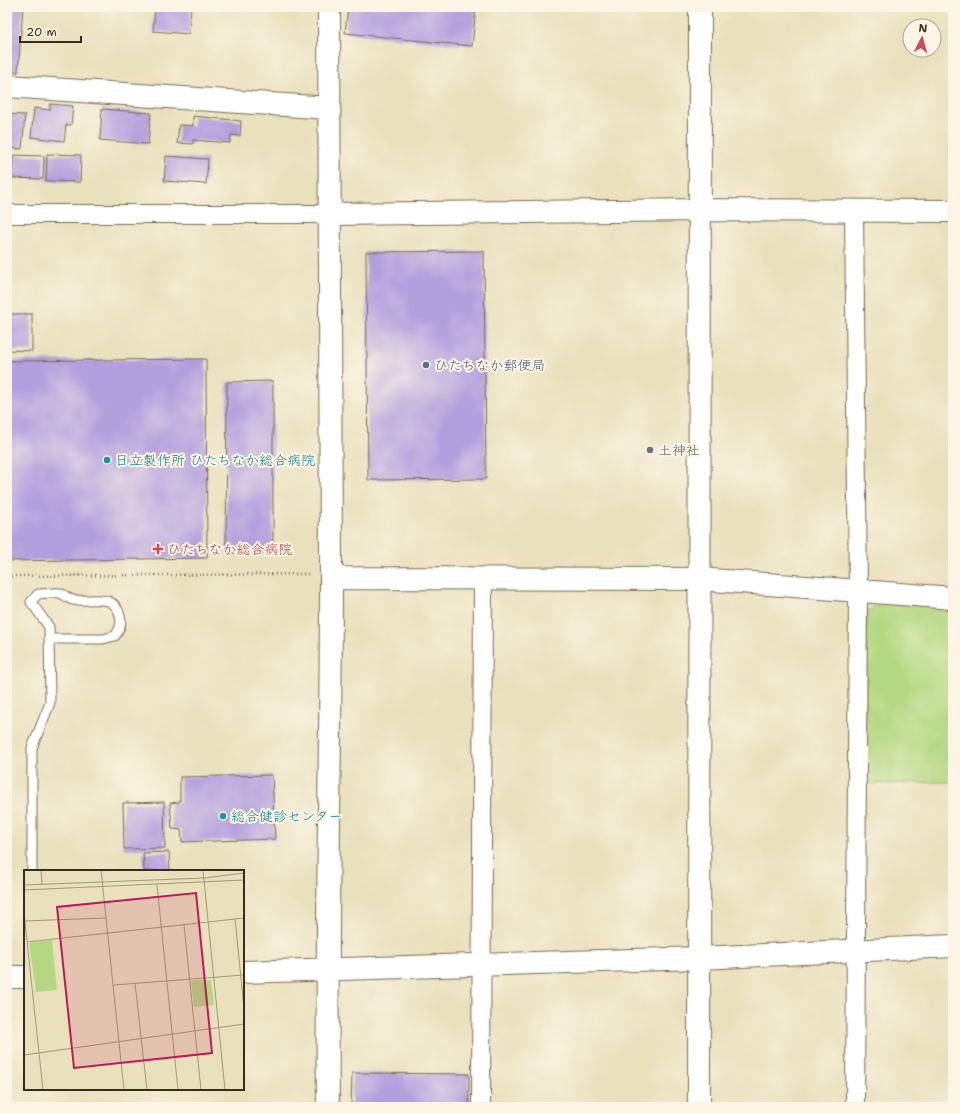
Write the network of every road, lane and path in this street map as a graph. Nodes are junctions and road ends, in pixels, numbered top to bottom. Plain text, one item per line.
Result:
1 (329, 7) edge
2 (700, 7) edge
3 (7, 86) edge
4 (330, 108) junction
5 (700, 210) junction
6 (953, 211) edge
7 (854, 212) junction
8 (7, 214) edge
9 (332, 214) junction
10 (7, 576) edge
11 (332, 578) junction
12 (483, 579) junction
13 (699, 579) junction
14 (858, 590) junction
15 (953, 598) edge
16 (49, 639) junction
17 (32, 870) edge
18 (953, 946) edge
19 (855, 952) junction
20 (700, 958) junction
21 (481, 966) junction
22 (327, 970) junction
23 (244, 972) edge
24 (7, 977) edge
25 (24, 977) edge
26 (328, 1107) edge
27 (481, 1107) edge
28 (699, 1107) edge
29 (855, 1107) edge

1 - 4 street
2 - 5 street
3 - 4 street
4 - 9 street
5 - 7 street
5 - 9 street
5 - 13 street
6 - 7 street
7 - 14 street
8 - 9 street
9 - 11 street
10 - 11 path
11 - 12 street
11 - 22 street
12 - 13 street
12 - 21 street
13 - 14 street
13 - 20 street
14 - 15 street
14 - 19 street
16 - 16 lane
16 - 17 lane
18 - 19 street
19 - 20 street
19 - 29 street
20 - 21 street
20 - 28 street
21 - 22 street
21 - 27 street
22 - 23 street
22 - 26 street
24 - 25 street

